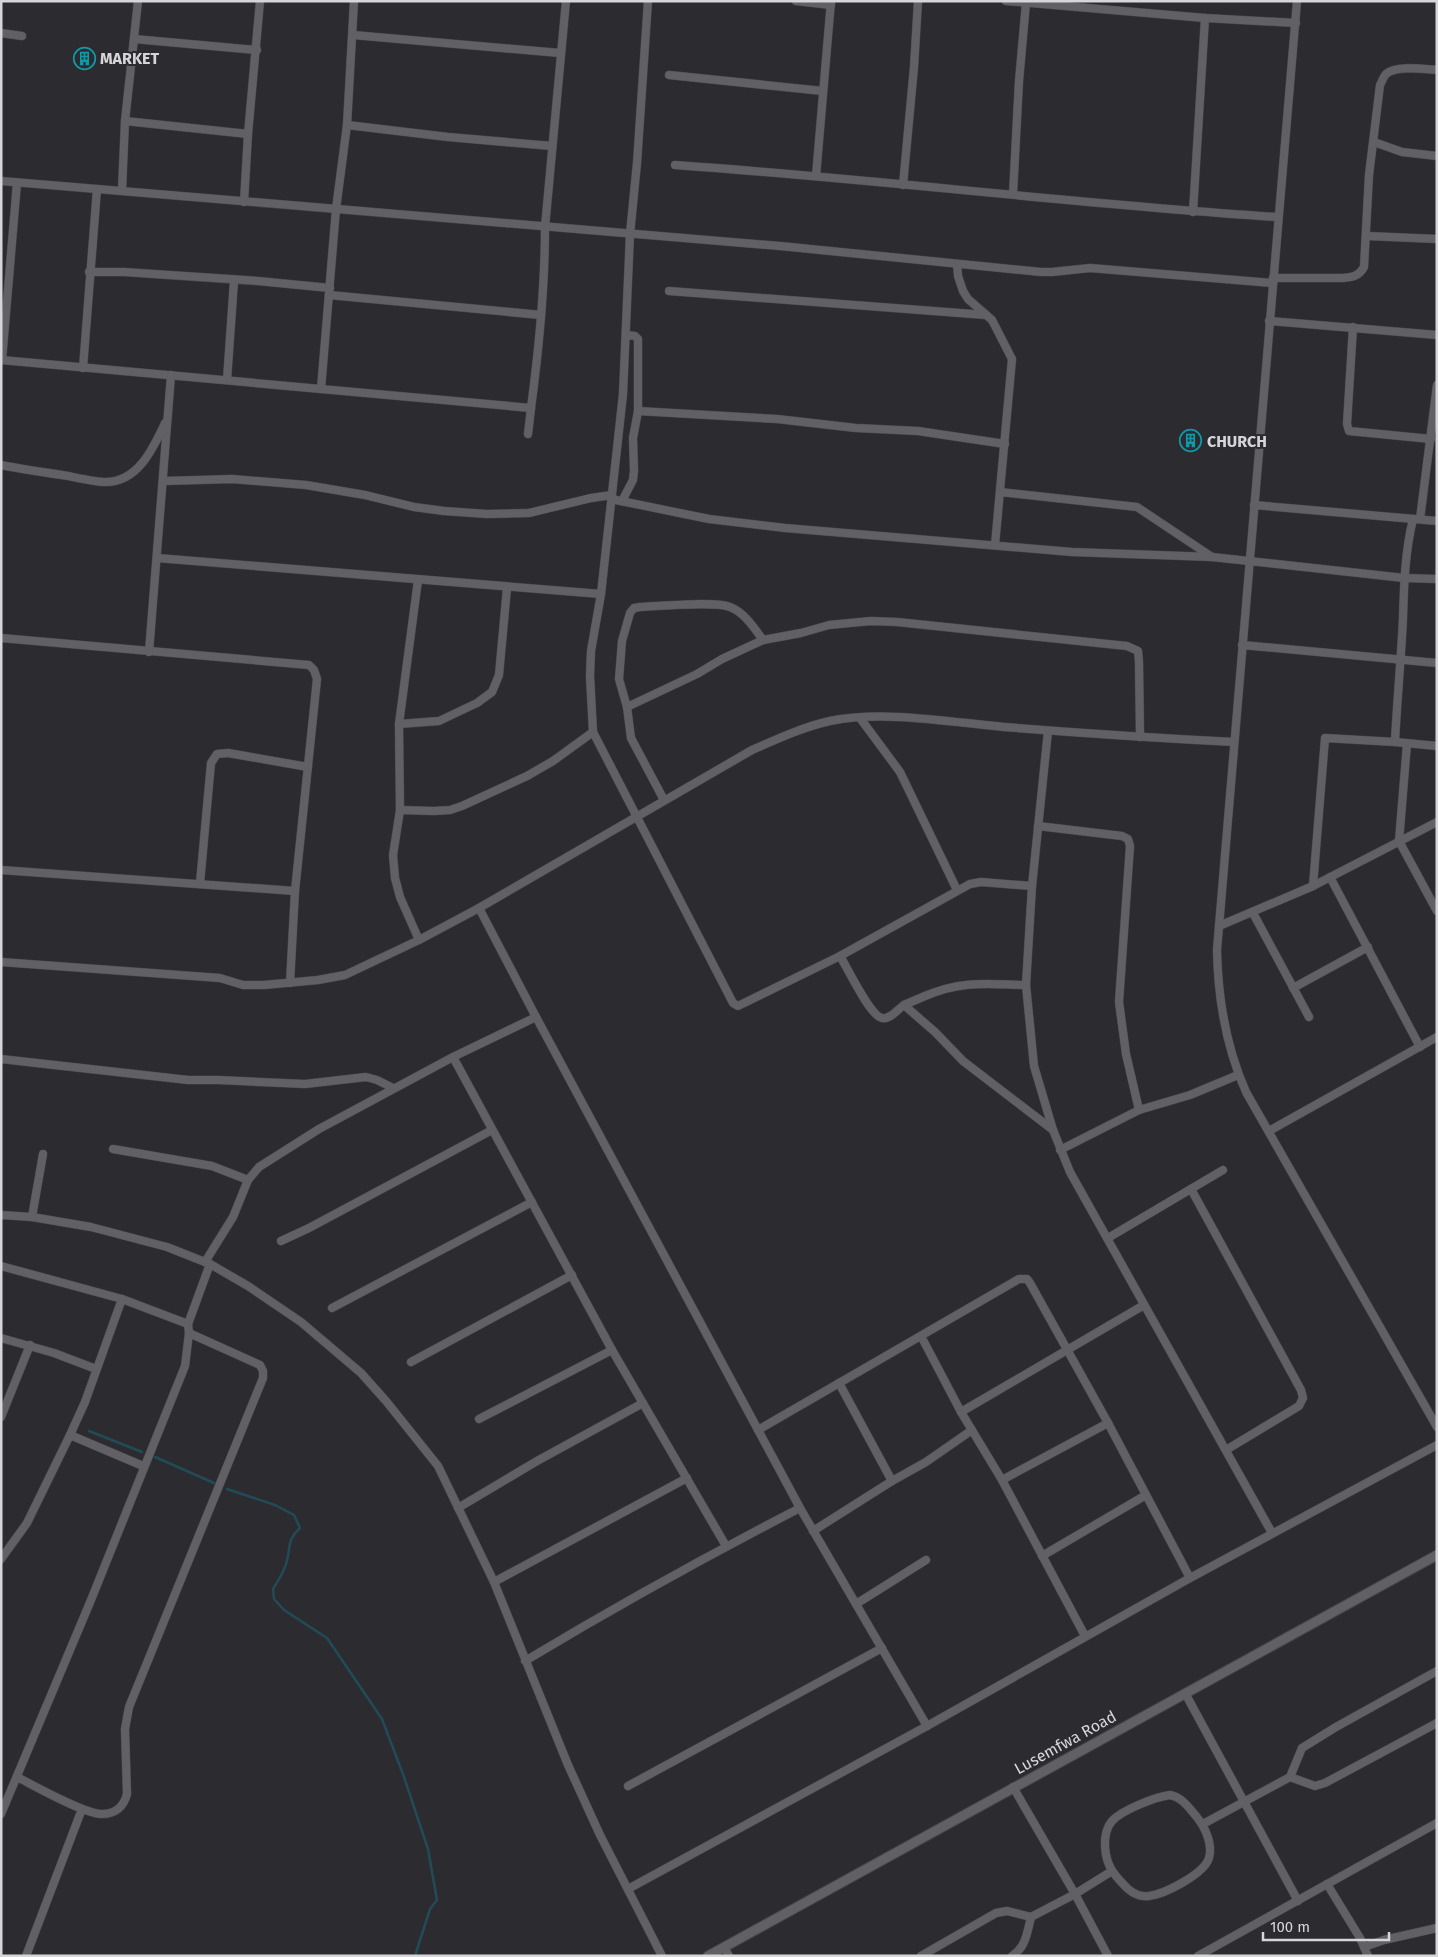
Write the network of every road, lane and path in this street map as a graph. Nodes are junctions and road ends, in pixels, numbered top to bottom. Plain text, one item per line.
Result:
1 (138, 1) edge
2 (260, 1) edge
3 (354, 1) edge
4 (566, 1) edge
5 (648, 1) edge
6 (796, 1) edge
7 (918, 1) edge
8 (1006, 1) edge
9 (1297, 1) edge
10 (831, 3) edge
11 (1026, 3) junction
12 (1205, 18) junction
13 (1296, 23) junction
14 (1, 33) edge
15 (353, 35) junction
16 (22, 36) dead end
17 (134, 39) junction
18 (256, 50) junction
19 (560, 53) junction
20 (1437, 70) edge
21 (670, 75) dead end
22 (823, 91) junction
23 (126, 121) junction
24 (347, 125) junction
25 (248, 134) junction
26 (1374, 142) junction
27 (552, 146) junction
28 (1437, 156) edge
29 (675, 165) dead end
30 (816, 176) junction
31 (1, 181) edge
32 (17, 183) junction
33 (903, 185) junction
34 (97, 188) junction
35 (122, 190) junction
36 (1014, 194) junction
37 (244, 202) junction
38 (336, 208) junction
39 (1193, 212) junction
40 (1278, 217) junction
41 (545, 227) junction
42 (630, 234) junction
43 (1367, 236) junction
44 (1437, 240) edge
45 (957, 264) junction
46 (89, 272) junction
47 (234, 280) junction
48 (1273, 280) junction
49 (669, 290) dead end
50 (330, 292) junction
51 (541, 315) junction
52 (986, 315) junction
53 (1269, 321) junction
54 (1353, 328) junction
55 (626, 335) junction
56 (1437, 335) edge
57 (2, 360) edge
58 (83, 368) junction
59 (171, 375) junction
60 (227, 380) junction
61 (1437, 385) edge
62 (321, 389) junction
63 (531, 408) junction
64 (638, 411) junction
65 (167, 417) junction
66 (528, 434) dead end
67 (1431, 439) junction
68 (1005, 444) junction
69 (1, 465) edge
70 (164, 481) junction
71 (1000, 492) junction
72 (611, 497) junction
73 (622, 501) junction
74 (1254, 505) junction
75 (1417, 519) junction
76 (1437, 521) edge
77 (995, 545) junction
78 (1212, 557) junction
79 (157, 558) junction
80 (1250, 562) junction
81 (1404, 578) junction
82 (1437, 579) edge
83 (418, 580) junction
84 (507, 588) junction
85 (601, 594) junction
86 (1, 638) edge
87 (763, 640) junction
88 (1242, 645) junction
89 (148, 652) junction
90 (1400, 660) junction
91 (1437, 663) edge
92 (626, 707) junction
93 (860, 718) junction
94 (399, 724) junction
95 (1048, 731) junction
96 (593, 732) junction
97 (1140, 737) junction
98 (1234, 742) junction
99 (1395, 742) junction
100 (1407, 744) junction
101 (1437, 746) edge
102 (308, 766) junction
103 (664, 800) junction
104 (400, 810) junction
105 (636, 817) junction
106 (1437, 822) edge
107 (1038, 826) junction
108 (1399, 841) junction
109 (1, 870) edge
110 (1330, 877) junction
111 (200, 883) junction
112 (1032, 886) junction
113 (1313, 886) junction
114 (957, 890) junction
115 (295, 891) junction
116 (480, 908) junction
117 (1437, 910) edge
118 (1253, 913) junction
119 (1219, 926) junction
120 (419, 940) junction
121 (1368, 947) junction
122 (840, 956) junction
123 (1, 962) edge
124 (290, 983) junction
125 (1026, 985) junction
126 (1293, 988) junction
127 (904, 1005) junction
128 (536, 1017) junction
129 (1309, 1018) dead end
130 (1437, 1037) edge
131 (1420, 1047) junction
132 (453, 1057) junction
133 (1, 1059) edge
134 (1238, 1075) junction
135 (393, 1088) junction
136 (1139, 1110) junction
137 (492, 1130) junction
138 (1053, 1130) junction
139 (1268, 1131) junction
140 (113, 1149) dead end
141 (1060, 1150) junction
142 (43, 1154) dead end
143 (1223, 1170) dead end
144 (248, 1180) junction
145 (1191, 1189) junction
146 (532, 1202) junction
147 (1, 1215) edge
148 (32, 1217) junction
149 (1108, 1238) junction
150 (282, 1241) dead end
151 (208, 1263) junction
152 (1, 1266) edge
153 (572, 1275) junction
154 (122, 1299) junction
155 (1144, 1305) junction
156 (332, 1308) dead end
157 (188, 1324) junction
158 (189, 1333) junction
159 (921, 1336) junction
160 (1, 1338) edge
161 (30, 1345) junction
162 (612, 1350) junction
163 (1067, 1351) junction
164 (411, 1362) dead end
165 (96, 1369) junction
166 (839, 1383) junction
167 (643, 1402) junction
168 (961, 1412) junction
169 (1, 1417) edge
170 (479, 1419) dead end
171 (1108, 1423) junction
172 (1437, 1427) edge
173 (758, 1430) junction
174 (972, 1430) junction
175 (70, 1435) junction
176 (1437, 1445) edge
177 (1226, 1450) junction
178 (143, 1466) junction
179 (688, 1478) junction
180 (1002, 1480) junction
181 (892, 1481) junction
182 (1146, 1495) junction
183 (458, 1508) junction
184 (800, 1508) junction
185 (813, 1531) junction
186 (1272, 1533) junction
187 (726, 1546) junction
188 (1437, 1555) edge
189 (1042, 1556) junction
190 (1, 1559) edge
191 (926, 1560) dead end
192 (1190, 1578) junction
193 (494, 1582) junction
194 (856, 1604) junction
195 (1085, 1636) junction
196 (882, 1648) junction
197 (526, 1661) junction
198 (1437, 1671) edge
199 (1185, 1693) junction
200 (1437, 1723) edge
201 (927, 1726) junction
202 (16, 1777) junction
203 (1290, 1777) junction
204 (628, 1786) dead end
205 (1013, 1787) junction
206 (1243, 1803) junction
207 (82, 1809) junction
208 (1, 1814) edge
209 (1203, 1824) junction
210 (1437, 1824) edge
211 (1112, 1871) junction
212 (1328, 1884) junction
213 (628, 1888) junction
214 (1075, 1894) junction
215 (1298, 1901) junction
216 (1031, 1917) junction
217 (1437, 1928) edge
218 (724, 1947) junction
219 (1364, 1947) junction
220 (26, 1956) edge
221 (662, 1956) edge
222 (708, 1956) edge
223 (729, 1956) edge
224 (920, 1956) edge
225 (1012, 1956) edge
226 (1108, 1956) edge
227 (1198, 1956) edge
228 (1368, 1956) edge

1 - 17 street
2 - 18 street
3 - 15 street
4 - 19 street
5 - 42 street
6 - 10 street
7 - 33 street
8 - 11 street
9 - 13 street
10 - 22 street
11 - 12 street
11 - 36 street
12 - 13 street
12 - 39 street
13 - 40 street
14 - 16 street
15 - 19 street
15 - 24 street
17 - 18 street
17 - 23 street
18 - 25 street
19 - 27 street
20 - 26 street
21 - 22 street
22 - 30 street
23 - 25 street
23 - 35 street
24 - 27 street
24 - 38 street
25 - 37 street
26 - 28 street
26 - 43 street
27 - 41 street
29 - 30 street
30 - 33 street
31 - 32 street
32 - 34 street
32 - 57 street
33 - 36 street
34 - 35 street
34 - 46 street
35 - 37 street
36 - 39 street
37 - 38 street
38 - 41 street
38 - 50 street
39 - 40 street
40 - 48 street
41 - 42 street
41 - 51 street
42 - 45 street
42 - 55 street
43 - 44 street
43 - 48 street
45 - 48 street
45 - 52 street
46 - 47 street
46 - 58 street
47 - 50 street
47 - 60 street
48 - 53 street
49 - 52 street
50 - 51 street
50 - 62 street
51 - 63 street
52 - 68 street
53 - 54 street
53 - 74 street
54 - 56 street
54 - 67 street
55 - 64 street
55 - 72 street
57 - 58 street
58 - 59 street
59 - 60 street
59 - 65 street
60 - 62 street
61 - 67 street
62 - 63 street
63 - 66 street
64 - 68 street
64 - 73 street
65 - 69 street
65 - 70 street
67 - 75 street
68 - 71 street
70 - 72 street
70 - 79 street
71 - 77 street
71 - 78 street
72 - 73 street
72 - 85 street
73 - 77 street
74 - 75 street
74 - 80 street
75 - 76 street
75 - 81 street
77 - 78 street
78 - 80 street
79 - 83 street
79 - 89 street
80 - 81 street
80 - 88 street
81 - 82 street
81 - 90 street
83 - 84 street
83 - 94 street
84 - 85 street
84 - 94 street
85 - 96 street
86 - 89 street
87 - 92 street
87 - 92 street
87 - 97 street
88 - 90 street
88 - 98 street
89 - 102 street
90 - 91 street
90 - 99 street
92 - 103 street
93 - 95 street
93 - 103 street
93 - 114 street
94 - 104 street
95 - 97 street
95 - 107 street
96 - 104 street
96 - 105 street
97 - 98 street
98 - 119 street
99 - 100 street
99 - 113 street
100 - 101 street
100 - 108 street
102 - 111 street
102 - 115 street
103 - 105 street
104 - 120 street
105 - 116 street
105 - 122 street
106 - 108 street
107 - 112 street
107 - 136 street
108 - 110 street
108 - 117 street
109 - 111 street
110 - 113 street
110 - 121 street
111 - 115 street
112 - 114 street
112 - 125 street
113 - 118 street
114 - 122 street
115 - 124 street
116 - 120 street
116 - 128 street
118 - 119 street
118 - 126 street
119 - 134 street
120 - 124 street
121 - 126 street
121 - 131 street
122 - 127 street
123 - 124 street
125 - 127 street
125 - 138 street
126 - 129 street
127 - 138 street
128 - 132 street
128 - 173 street
130 - 131 street
131 - 139 street
132 - 135 street
132 - 137 street
133 - 135 street
134 - 136 street
134 - 139 street
135 - 144 street
136 - 141 street
137 - 146 street
137 - 150 street
138 - 141 street
139 - 172 street
140 - 144 street
141 - 149 street
142 - 148 street
143 - 145 street
144 - 151 street
145 - 149 street
145 - 177 street
146 - 153 street
146 - 156 street
147 - 148 street
148 - 151 street
149 - 155 street
151 - 157 street
151 - 183 street
152 - 154 street
153 - 162 street
153 - 164 street
154 - 157 street
154 - 165 street
155 - 163 street
155 - 177 street
157 - 158 street
158 - 178 street
158 - 207 street
159 - 163 street
159 - 166 street
159 - 168 street
160 - 161 street
161 - 165 street
161 - 169 street
162 - 167 street
162 - 170 street
163 - 168 street
163 - 171 street
165 - 175 street
166 - 173 street
166 - 181 street
167 - 179 street
167 - 183 street
168 - 174 street
171 - 180 street
171 - 182 street
173 - 184 street
174 - 180 street
174 - 181 street
175 - 178 street
175 - 190 street
176 - 186 street
177 - 186 street
178 - 202 street
179 - 187 street
179 - 193 street
180 - 189 street
181 - 185 street
182 - 189 street
182 - 192 street
183 - 193 street
184 - 185 street
184 - 187 street
185 - 194 street
186 - 192 street
187 - 197 street
188 - 199 street, Lusemfwa Road
189 - 195 street
191 - 194 street
192 - 195 street
193 - 197 street
194 - 196 street
195 - 201 street
196 - 201 street
196 - 204 street
197 - 213 street
198 - 203 street
199 - 205 street, Lusemfwa Road
199 - 206 street
200 - 203 street
201 - 213 street
202 - 207 street
202 - 208 street
203 - 206 street
205 - 214 street
205 - 218 street, Lusemfwa Road
206 - 209 street
206 - 215 street
207 - 220 street
209 - 211 street
209 - 211 street
210 - 212 street
211 - 214 street
212 - 215 street
212 - 219 street
213 - 221 street
214 - 216 street
214 - 226 street
215 - 227 street
216 - 224 street
216 - 225 street
217 - 219 street
218 - 222 street, Lusemfwa Road
218 - 223 street
219 - 228 street

